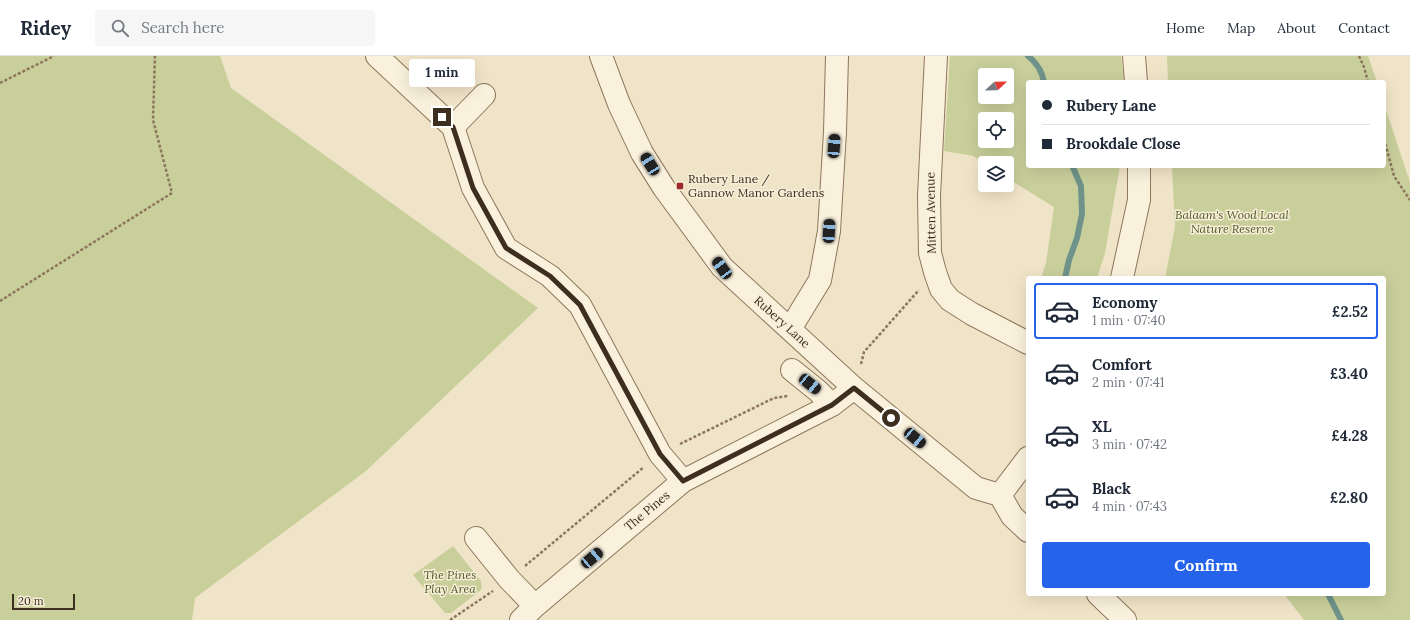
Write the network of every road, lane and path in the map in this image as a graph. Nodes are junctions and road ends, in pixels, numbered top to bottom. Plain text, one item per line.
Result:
1 (54, 56) edge
2 (155, 56) edge
3 (377, 56) edge
4 (601, 56) edge
5 (838, 56) edge
6 (936, 56) edge
7 (1134, 56) edge
8 (1359, 56) edge
9 (1136, 80) edge
10 (1367, 80) edge
11 (0, 83) edge
12 (484, 95) dead end
13 (453, 127) junction
14 (1386, 146) edge
15 (1139, 168) edge
16 (1410, 200) edge
17 (935, 272) junction
18 (1122, 276) edge
19 (0, 301) edge
20 (790, 329) junction
21 (1026, 342) edge
22 (792, 370) dead end
23 (854, 388) junction
24 (825, 398) junction
25 (660, 454) junction
26 (1026, 461) edge
27 (683, 481) junction
28 (1000, 495) junction
29 (1026, 529) edge
30 (476, 538) dead end
31 (509, 579) junction
32 (1100, 596) edge
33 (528, 613) edge
34 (1116, 617) edge
35 (450, 620) edge

1 - 11 path
2 - 19 path
3 - 13 street
4 - 20 street, Rubery Lane
5 - 20 street
6 - 17 street, Mitten Avenue
7 - 9 street
8 - 10 path
12 - 13 street
13 - 25 street
14 - 16 path
15 - 18 street
17 - 21 street, Mitten Avenue
17 - 23 path
20 - 23 street, Rubery Lane
22 - 24 street
23 - 24 street, The Pines
23 - 28 street, Rubery Lane
24 - 25 path
24 - 27 street, The Pines
25 - 27 street
25 - 31 path
26 - 28 street
27 - 33 street, The Pines
28 - 29 street
30 - 31 street, The Pines
31 - 33 street, The Pines
31 - 35 path
32 - 34 street

